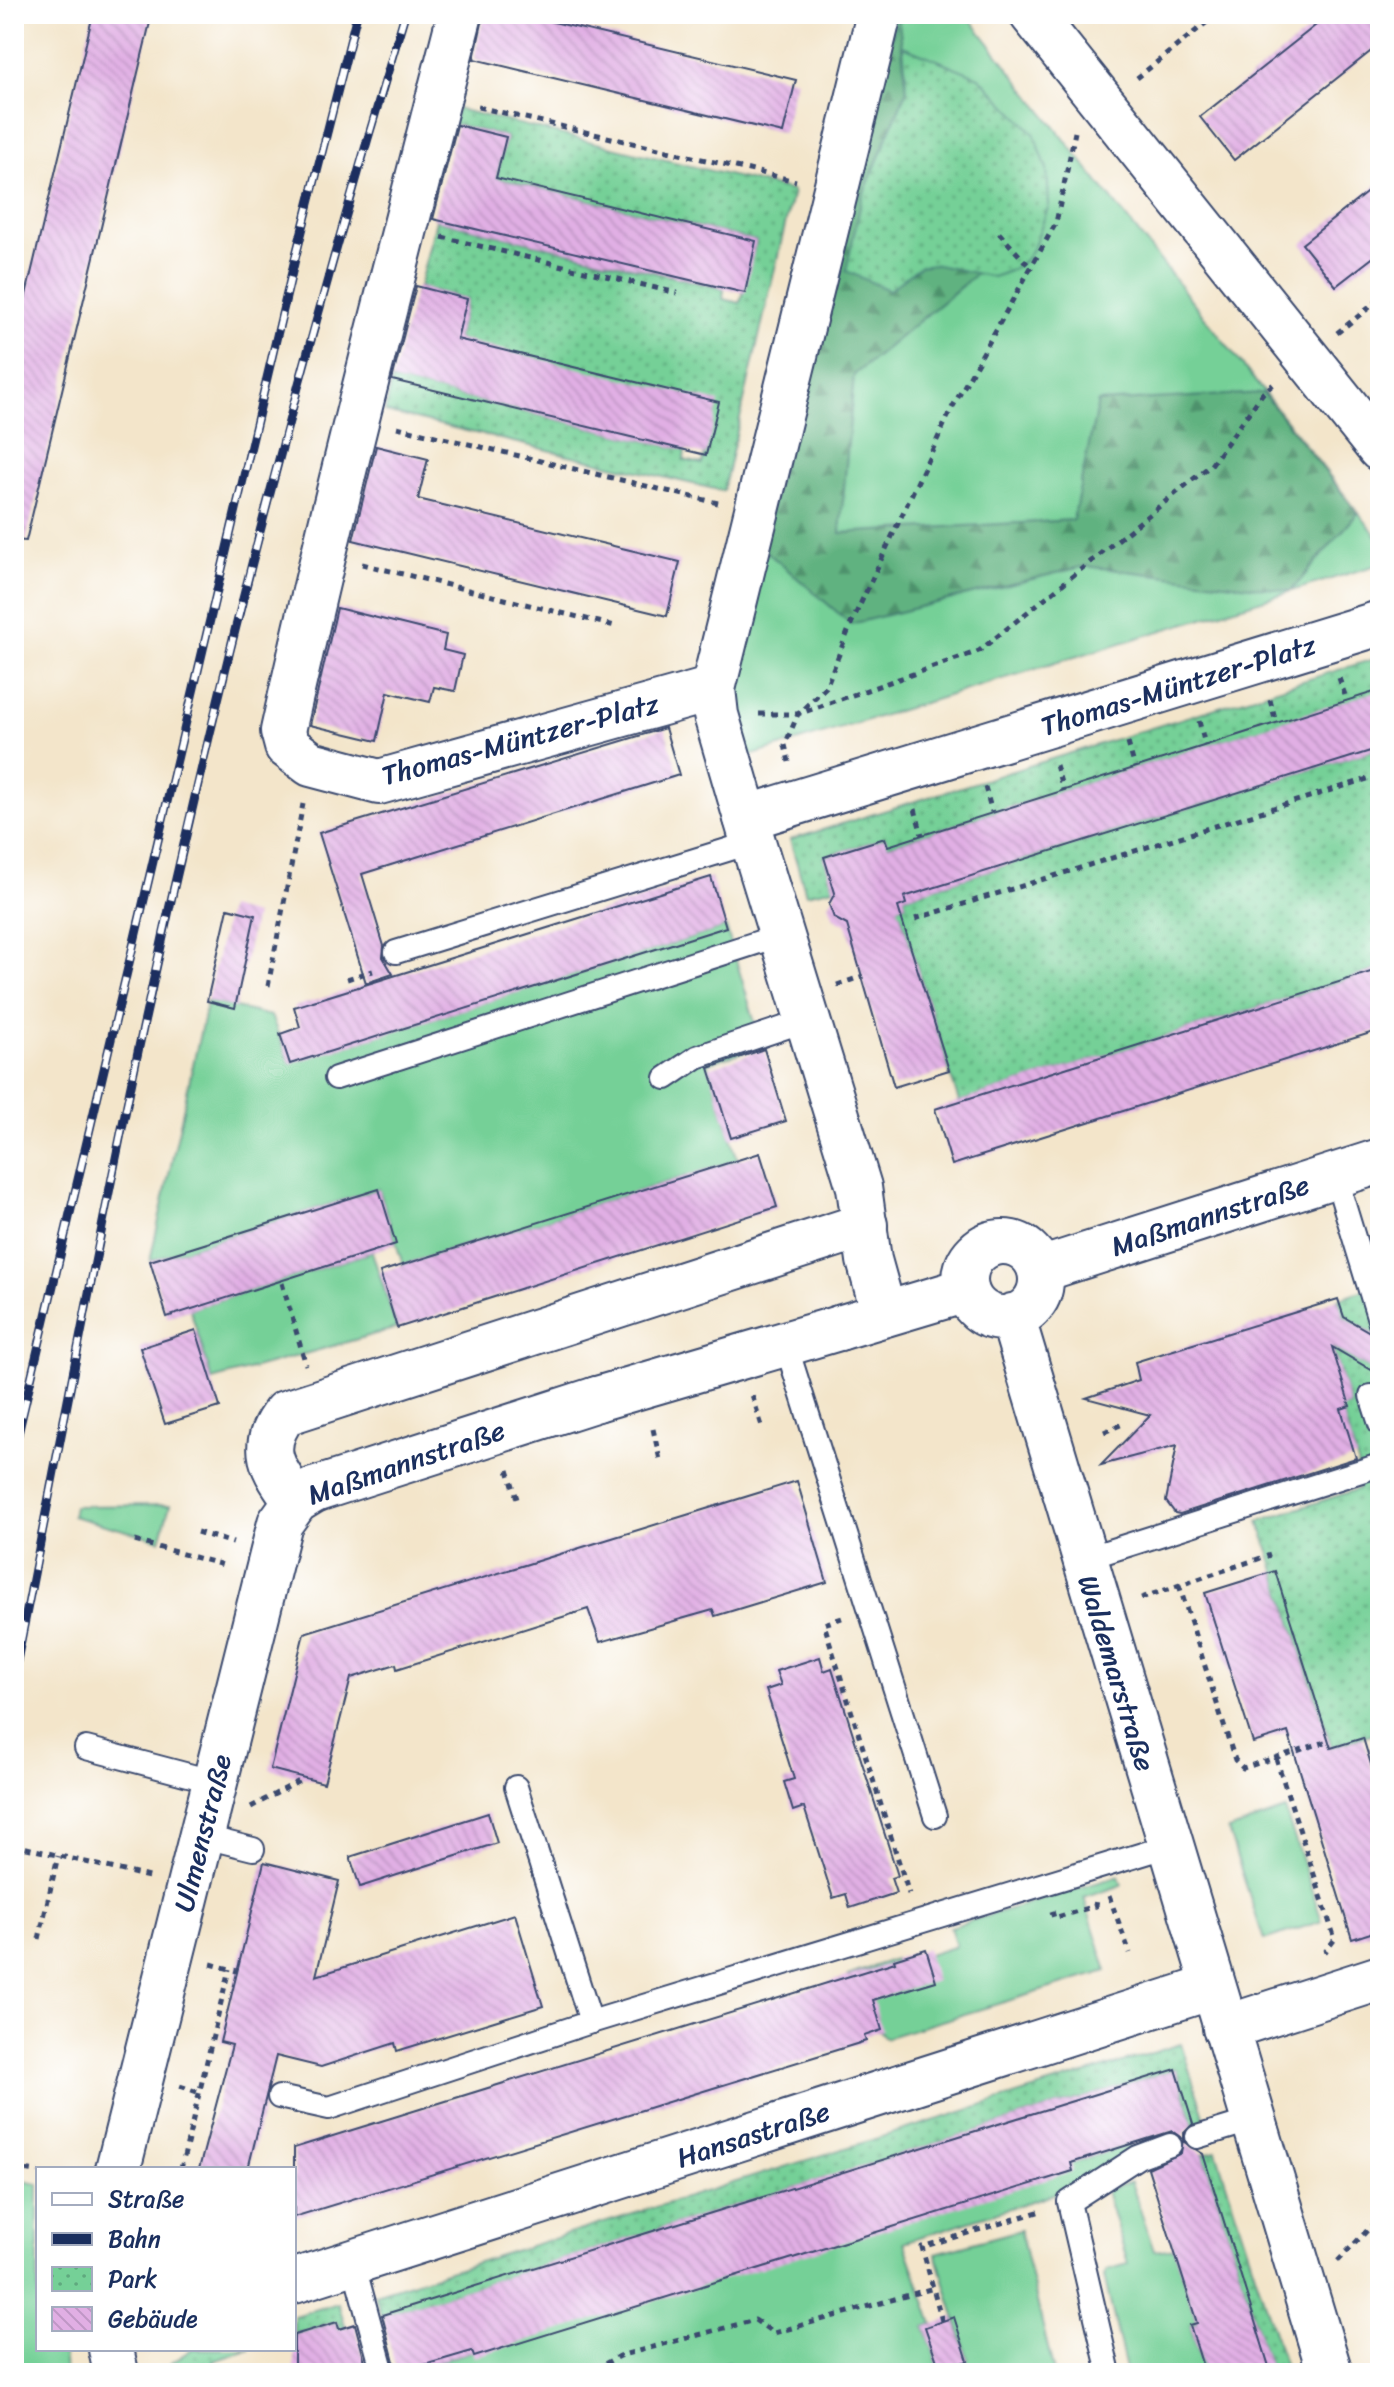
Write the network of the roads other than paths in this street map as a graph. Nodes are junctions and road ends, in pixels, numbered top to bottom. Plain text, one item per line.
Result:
1 (460, 14) edge
2 (879, 14) edge
3 (1032, 14) edge
4 (1380, 449) edge
5 (1380, 623) edge
6 (715, 702) junction
7 (750, 830) junction
8 (781, 935) junction
9 (396, 952) dead end
10 (807, 1020) junction
11 (336, 1078) dead end
12 (666, 1078) dead end
13 (1380, 1161) edge
14 (1335, 1175) junction
15 (865, 1225) junction
16 (1040, 1270) junction
17 (966, 1290) junction
18 (884, 1314) junction
19 (1012, 1316) junction
20 (1380, 1323) edge
21 (786, 1345) junction
22 (1371, 1396) dead end
23 (1380, 1424) edge
24 (1380, 1465) edge
25 (305, 1496) junction
26 (1084, 1559) junction
27 (86, 1748) dead end
28 (516, 1787) dead end
29 (229, 1796) junction
30 (935, 1816) dead end
31 (201, 1836) junction
32 (1169, 1846) junction
33 (253, 1849) dead end
34 (1380, 1978) edge
35 (1212, 1987) junction
36 (591, 2022) junction
37 (1225, 2028) junction
38 (279, 2097) dead end
39 (1170, 2145) dead end
40 (118, 2167) edge
41 (353, 2262) junction
42 (296, 2280) edge
43 (111, 2351) edge
44 (116, 2373) edge
45 (383, 2373) edge
46 (1109, 2373) edge
47 (1330, 2373) edge

1 - 6 street, Thomas-Müntzer-Platz
2 - 6 street
3 - 4 street
5 - 7 street, Thomas-Müntzer-Platz
6 - 7 street
7 - 8 street
7 - 9 lane
8 - 10 street
8 - 11 lane
10 - 12 lane
10 - 15 street
13 - 14 street, Maßmannstraße
14 - 16 street, Maßmannstraße
14 - 20 lane
15 - 18 street
15 - 25 street, Maßmannstraße
16 - 17 street
16 - 19 street
17 - 18 street, Maßmannstraße
17 - 19 street
18 - 21 street, Maßmannstraße
19 - 26 street, Waldemarstraße
21 - 25 street, Maßmannstraße
21 - 30 lane
22 - 23 lane
24 - 26 lane
25 - 29 street, Ulmenstraße
26 - 32 street, Waldemarstraße
27 - 29 lane
28 - 36 lane
29 - 31 street, Ulmenstraße
31 - 33 lane
31 - 40 street, Ulmenstraße
32 - 35 street, Waldemarstraße
32 - 36 lane
34 - 37 street
35 - 37 street, Waldemarstraße
35 - 41 street, Hansastraße
36 - 38 lane
37 - 47 street, Waldemarstraße
39 - 46 lane
41 - 42 street, Hansastraße
41 - 45 lane
43 - 44 street

